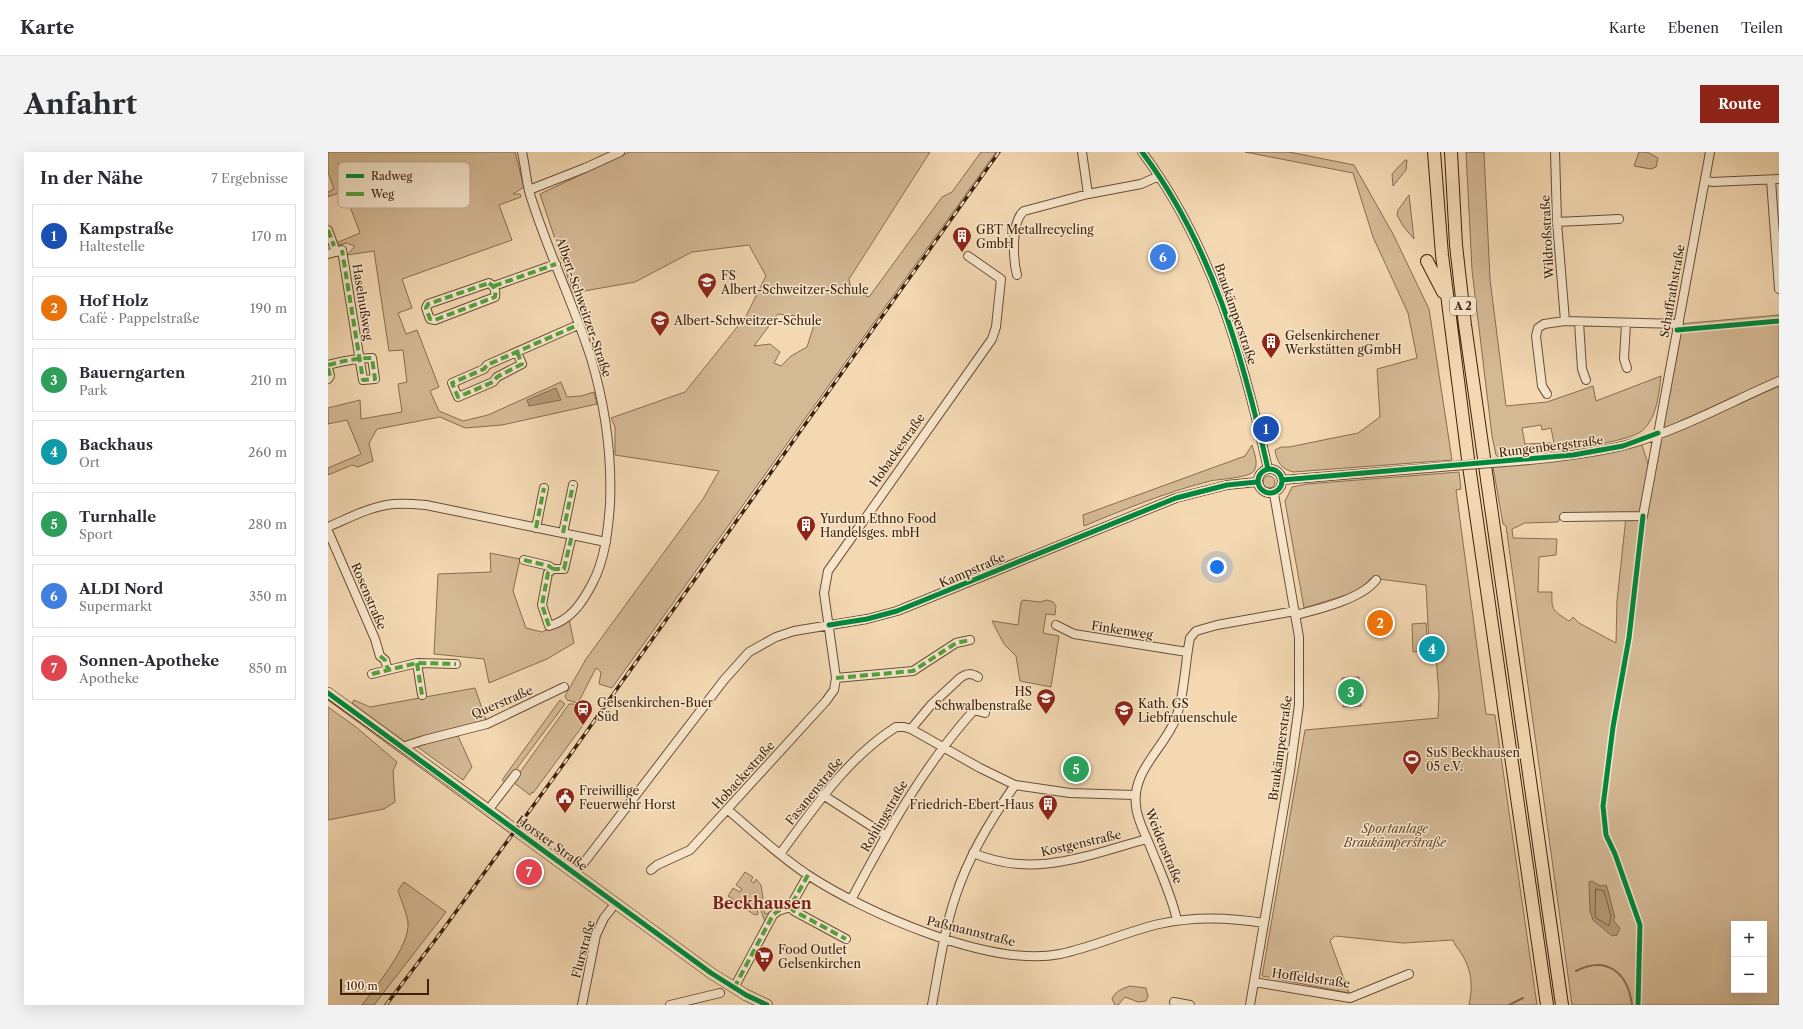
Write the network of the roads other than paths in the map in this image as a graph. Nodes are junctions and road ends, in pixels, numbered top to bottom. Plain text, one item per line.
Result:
1 (522, 152) edge
2 (620, 152) edge
3 (1082, 152) edge
4 (1142, 152) edge
5 (1434, 152) edge
6 (1450, 152) edge
7 (1555, 152) edge
8 (1710, 152) edge
9 (1159, 176) junction
10 (1775, 179) edge
11 (1705, 180) junction
12 (529, 190) junction
13 (1088, 194) junction
14 (1619, 218) dead end
15 (1557, 222) junction
16 (328, 230) edge
17 (335, 252) edge
18 (968, 256) dead end
19 (1427, 261) dead end
20 (556, 264) junction
21 (1017, 275) dead end
22 (494, 286) junction
23 (1779, 289) edge
24 (1447, 299) junction
25 (1565, 321) junction
26 (1579, 322) junction
27 (1626, 323) junction
28 (1679, 324) junction
29 (578, 325) junction
30 (517, 352) junction
31 (328, 365) edge
32 (328, 368) edge
33 (1627, 368) dead end
34 (328, 379) edge
35 (1586, 380) dead end
36 (1779, 380) edge
37 (1547, 394) dead end
38 (1658, 433) junction
39 (1268, 469) junction
40 (1282, 480) junction
41 (1257, 482) junction
42 (573, 485) dead end
43 (544, 488) dead end
44 (1274, 494) junction
45 (1564, 517) dead end
46 (328, 526) edge
47 (536, 528) junction
48 (328, 531) edge
49 (563, 533) junction
50 (572, 535) junction
51 (606, 542) junction
52 (524, 560) dead end
53 (553, 569) junction
54 (1376, 580) dead end
55 (1296, 613) junction
56 (829, 625) junction
57 (1056, 625) dead end
58 (970, 640) dead end
59 (1187, 652) junction
60 (417, 663) junction
61 (456, 664) dead end
62 (388, 670) junction
63 (372, 674) dead end
64 (978, 677) dead end
65 (836, 678) junction
66 (564, 687) dead end
67 (328, 693) edge
68 (422, 695) dead end
69 (985, 713) dead end
70 (911, 729) junction
71 (402, 747) junction
72 (943, 748) junction
73 (516, 774) dead end
74 (1015, 785) junction
75 (823, 795) junction
76 (1135, 795) junction
77 (489, 809) junction
78 (728, 810) junction
79 (885, 835) junction
80 (1147, 839) junction
81 (973, 853) junction
82 (780, 854) junction
83 (651, 870) dead end
84 (576, 873) junction
85 (808, 875) junction
86 (851, 900) junction
87 (615, 904) junction
88 (790, 907) junction
89 (1177, 920) junction
90 (1264, 923) junction
91 (945, 938) junction
92 (846, 939) dead end
93 (1409, 974) dead end
94 (1254, 982) junction
95 (734, 988) junction
96 (720, 993) dead end
97 (1174, 1002) dead end
98 (582, 1005) edge
99 (670, 1005) edge
100 (766, 1005) edge
101 (932, 1005) edge
102 (1190, 1005) edge
103 (1250, 1005) edge
104 (1547, 1005) edge
105 (1562, 1005) edge

1 - 12 street, Albert-Schweitzer-Straße
2 - 12 street
3 - 13 street
4 - 9 street, Braukämperstraße
5 - 24 highway, A 2
6 - 105 highway, A 2
7 - 15 street, Wildroßstraße
8 - 11 street, Schaffrathstraße
9 - 13 street
9 - 39 street, Braukämperstraße
10 - 11 street
10 - 23 street
11 - 28 street, Schaffrathstraße
12 - 20 street, Albert-Schweitzer-Straße
13 - 21 street
14 - 15 street
15 - 25 street, Wildroßstraße
16 - 17 street, Haselnußweg
17 - 31 street, Haselnußweg
18 - 56 street, Hobackestraße
19 - 24 highway
20 - 22 street
20 - 29 street, Albert-Schweitzer-Straße
22 - 22 street
24 - 104 highway, A 2
25 - 26 street
25 - 37 street
26 - 27 street
26 - 35 street
27 - 28 street
27 - 33 street
28 - 38 street, Schaffrathstraße
29 - 30 street
29 - 51 street, Albert-Schweitzer-Straße
30 - 30 street
32 - 34 street
36 - 38 street, Rungenbergstraße
38 - 40 street, Rungenbergstraße, bridge
38 - 45 street
39 - 40 street
39 - 41 street
40 - 44 street
41 - 44 street
41 - 56 street, Kampstraße
42 - 49 street
43 - 47 street
44 - 55 street, Braukämperstraße
46 - 47 street
47 - 49 street
48 - 62 street, Rosenstraße
49 - 50 street
50 - 51 street
50 - 53 street
51 - 53 street, Albert-Schweitzer-Straße
52 - 53 street
54 - 55 street
55 - 59 street, Weidenstraße
55 - 90 street, Braukämperstraße
56 - 65 street, Hobackestraße
56 - 84 street, Kampstraße
57 - 59 street, Finkenweg
58 - 65 street
59 - 76 street, Weidenstraße
60 - 61 street
60 - 62 street
60 - 68 street
62 - 63 street
64 - 70 street
65 - 78 street, Hobackestraße
66 - 71 street, Querstraße
67 - 71 main road, Horster Straße
69 - 72 street, Rohlingstraße
70 - 72 street
70 - 75 street, Fasanenstraße
71 - 77 main road, Horster Straße
72 - 74 street
72 - 79 street, Rohlingstraße
73 - 77 street
74 - 76 street
74 - 81 street
75 - 79 street
75 - 82 street, Fasanenstraße
76 - 80 street, Weidenstraße
77 - 84 main road, Horster Straße
78 - 82 street, Paßmannstraße
78 - 83 street, Hobackestraße
79 - 86 street, Rohlingstraße
80 - 81 street, Kostgenstraße
80 - 89 street, Weidenstraße
81 - 91 street
82 - 85 street, Paßmannstraße
84 - 87 main road, Horster Straße
85 - 86 street, Paßmannstraße
85 - 88 street
86 - 91 street, Paßmannstraße
87 - 95 main road, Horster Straße
87 - 98 street, Flurstraße
88 - 92 street
88 - 95 street
89 - 90 street, Paßmannstraße
89 - 91 street, Paßmannstraße
90 - 94 street, Braukämperstraße
91 - 101 street
93 - 94 street, Hoffeldstraße
94 - 103 street, Braukämperstraße
95 - 100 main road, Horster Straße
96 - 99 street
97 - 102 street

